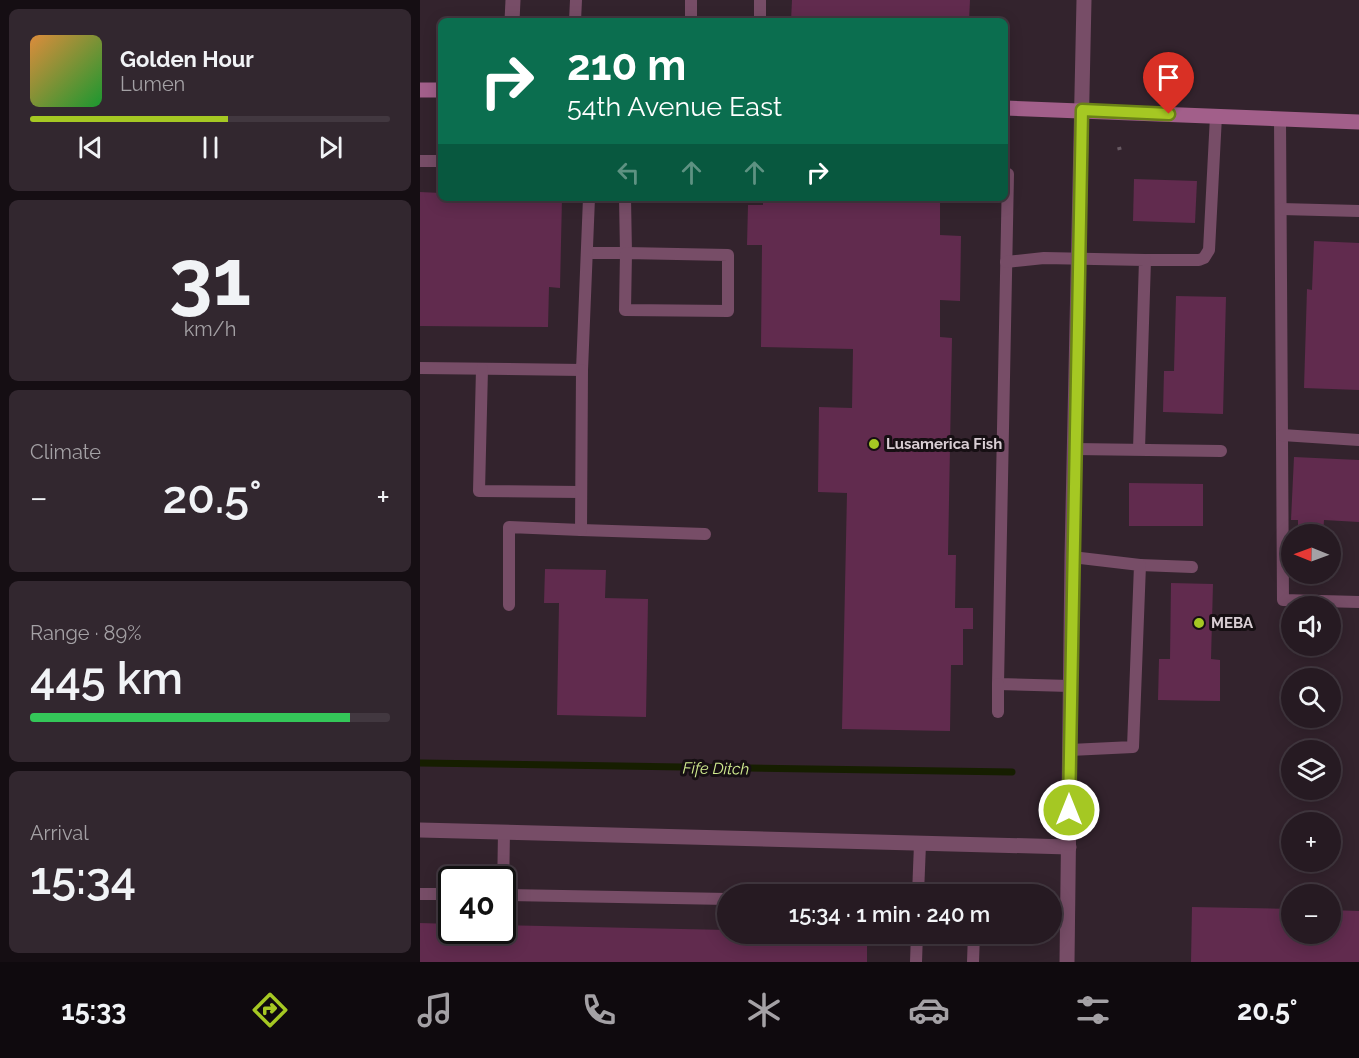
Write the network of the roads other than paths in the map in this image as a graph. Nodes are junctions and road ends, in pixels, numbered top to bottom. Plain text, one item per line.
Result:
1 (513, 0) edge
2 (576, 0) edge
3 (691, 0) edge
4 (760, 0) edge
5 (1084, 0) edge
6 (512, 18) edge
7 (575, 18) edge
8 (691, 18) edge
9 (760, 18) edge
10 (420, 90) edge
11 (438, 90) edge
12 (1008, 108) edge
13 (1082, 110) junction
14 (1216, 116) junction
15 (1280, 119) junction
16 (1359, 122) edge
17 (420, 161) edge
18 (438, 161) edge
19 (589, 201) edge
20 (625, 201) edge
21 (1007, 201) edge
22 (1281, 209) junction
23 (1359, 211) edge
24 (588, 253) junction
25 (626, 253) junction
26 (1078, 260) junction
27 (1145, 260) junction
28 (1006, 262) junction
29 (420, 368) edge
30 (482, 369) junction
31 (582, 370) junction
32 (1282, 435) junction
33 (1359, 440) edge
34 (1075, 448) junction
35 (1139, 449) junction
36 (1221, 451) dead end
37 (580, 492) junction
38 (581, 530) junction
39 (705, 534) dead end
40 (1072, 557) junction
41 (1140, 565) junction
42 (1192, 567) dead end
43 (1359, 602) edge
44 (509, 605) dead end
45 (998, 684) junction
46 (1070, 686) junction
47 (998, 712) dead end
48 (1070, 750) junction
49 (420, 830) edge
50 (504, 831) junction
51 (920, 844) junction
52 (1069, 847) junction
53 (503, 866) edge
54 (918, 884) edge
55 (420, 894) edge
56 (438, 894) edge
57 (516, 895) edge
58 (717, 899) edge
59 (917, 944) edge
60 (974, 944) edge
61 (916, 962) edge
62 (973, 962) edge
63 (1067, 962) edge

1 - 6 street
2 - 7 lane
3 - 8 lane
4 - 9 lane
5 - 13 street
10 - 11 main road
12 - 13 main road
13 - 14 main road
13 - 26 street
14 - 15 main road
14 - 27 lane
15 - 16 main road
15 - 22 lane
17 - 18 lane
19 - 24 lane
20 - 25 lane
21 - 28 lane
22 - 23 lane
22 - 32 lane
24 - 25 lane
24 - 31 lane
25 - 25 lane
26 - 27 lane
26 - 28 lane
26 - 34 street
27 - 35 lane
28 - 45 lane
29 - 30 lane
30 - 31 lane
30 - 37 lane
31 - 37 lane
32 - 33 lane
32 - 43 lane
34 - 35 lane
34 - 40 street
35 - 36 lane
37 - 38 lane
38 - 39 lane
38 - 44 lane
40 - 41 lane
40 - 46 street
41 - 42 lane
41 - 48 lane
45 - 46 lane
45 - 47 lane
46 - 48 street
48 - 52 street
49 - 50 street
50 - 51 street
50 - 53 lane
51 - 52 street
51 - 54 lane
52 - 63 street
55 - 56 lane
57 - 58 lane
59 - 61 lane
60 - 62 lane

